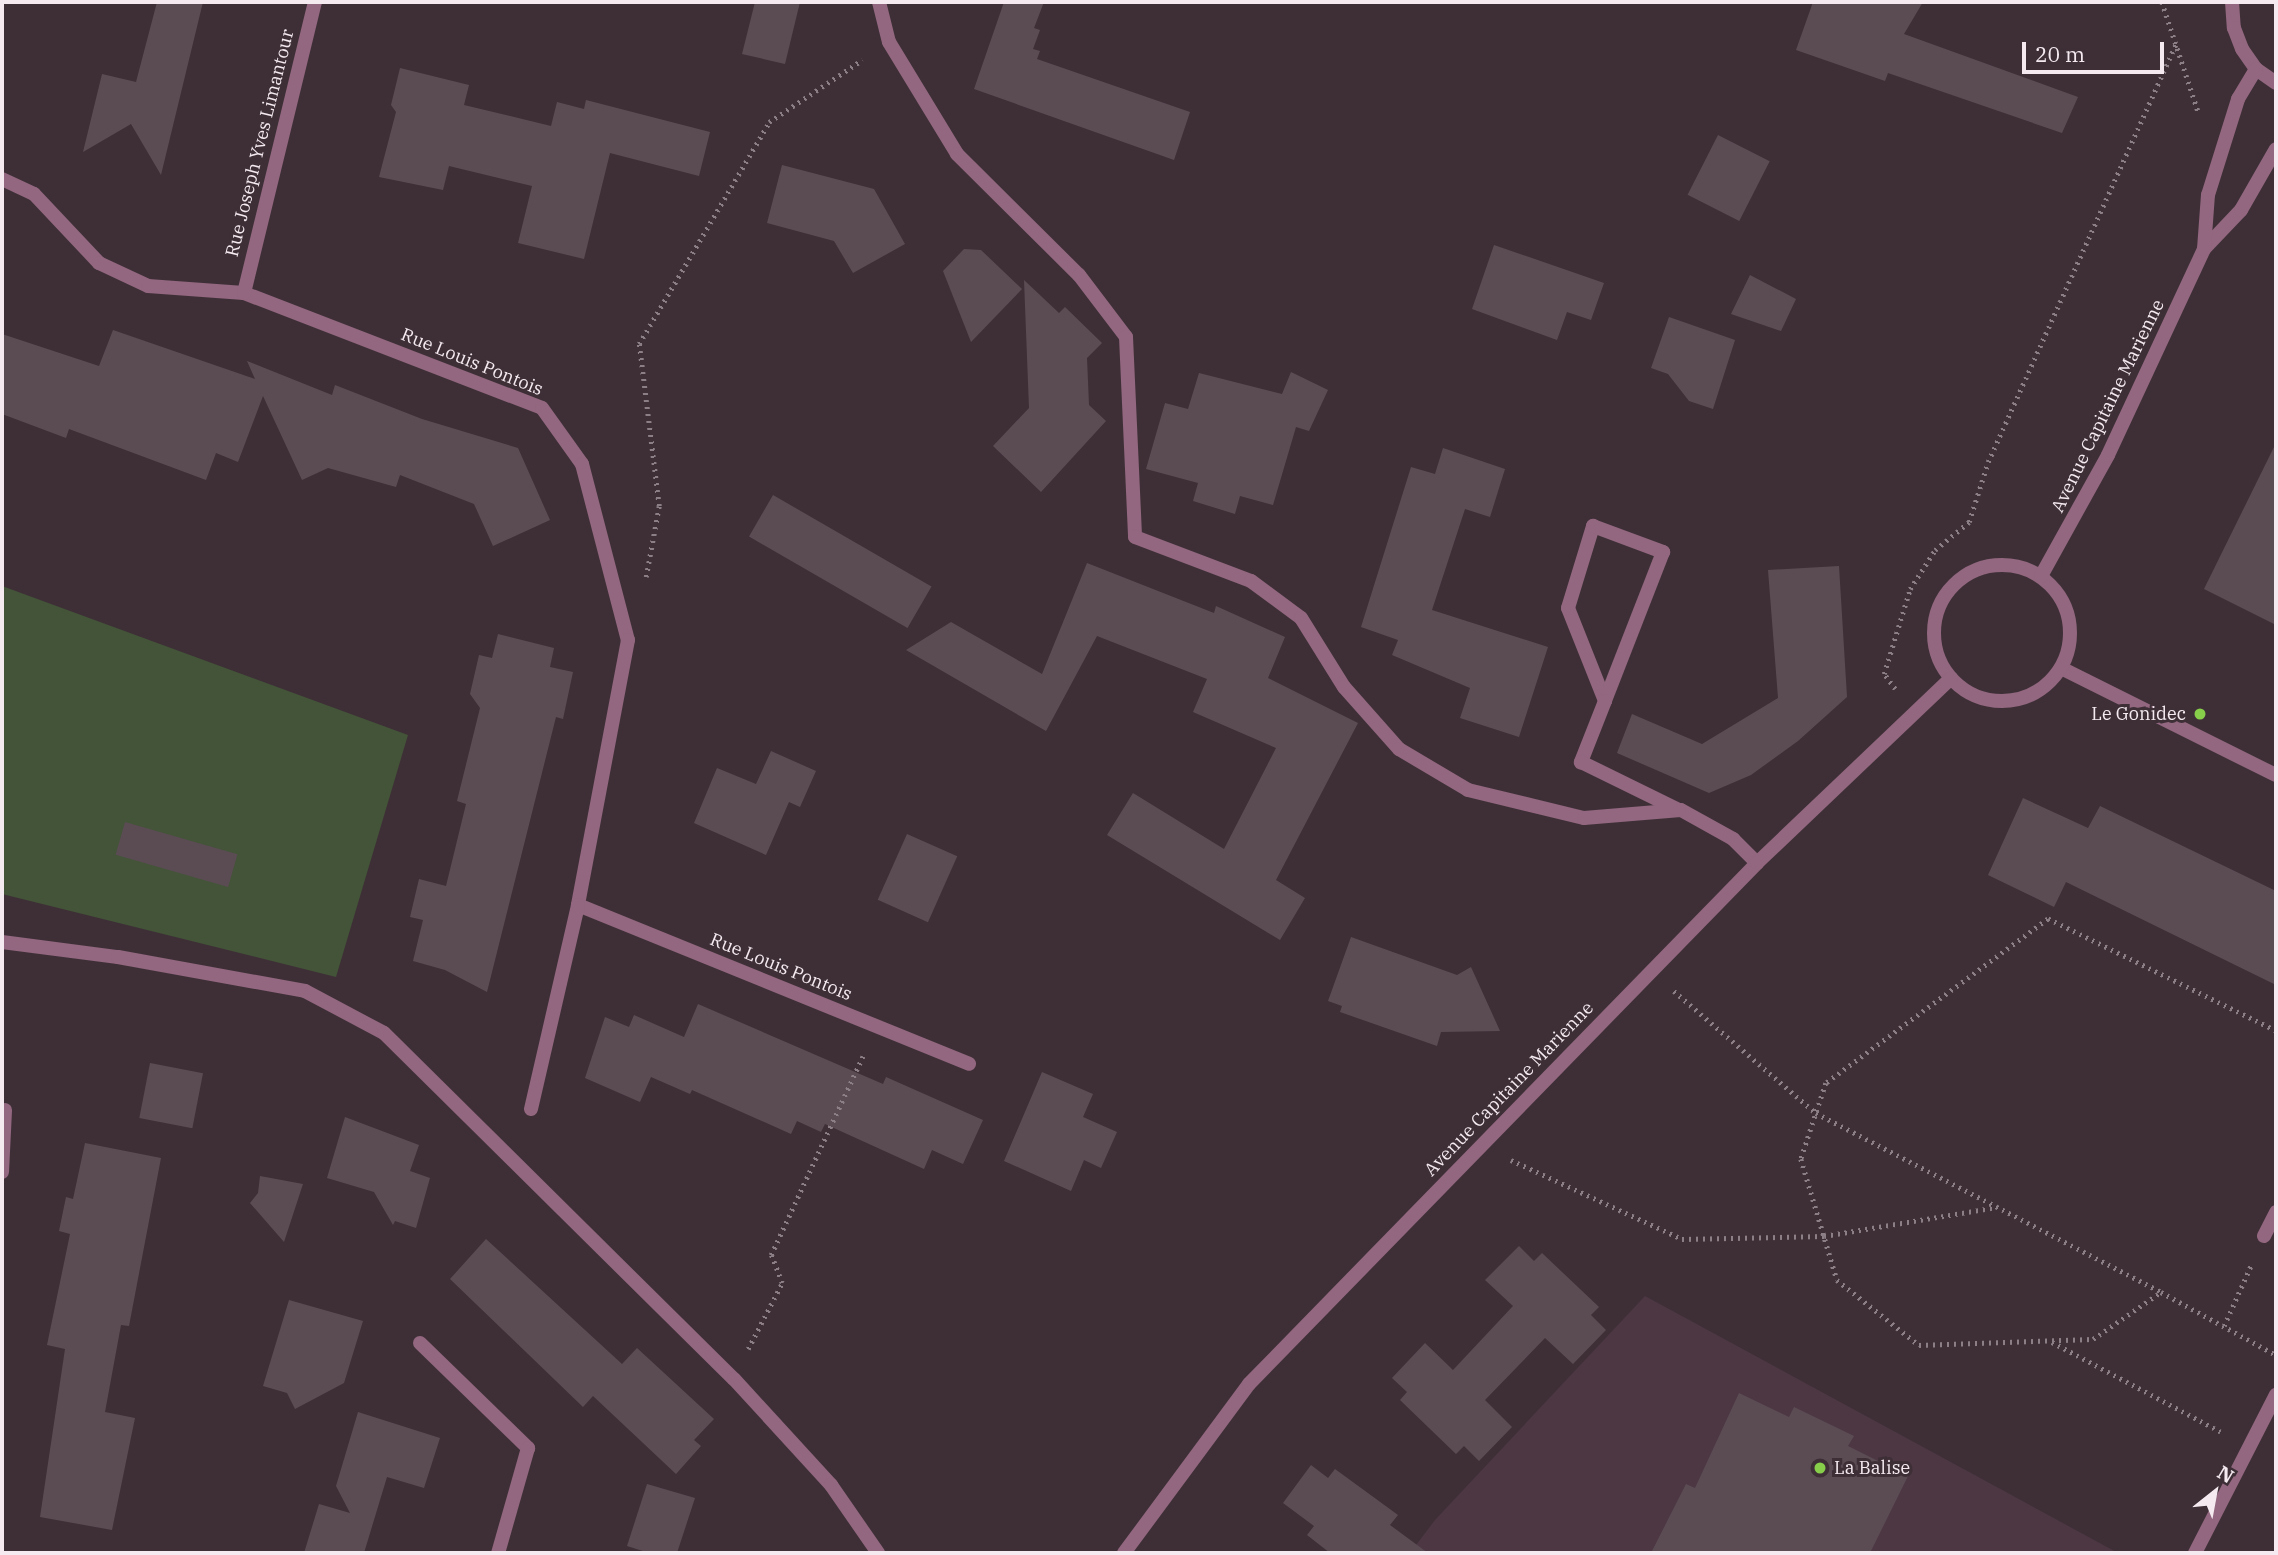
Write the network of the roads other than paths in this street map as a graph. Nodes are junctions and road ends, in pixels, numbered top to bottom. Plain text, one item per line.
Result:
1 (315, 2) edge
2 (879, 2) edge
3 (2231, 3) edge
4 (2256, 69) junction
5 (2276, 83) edge
6 (2276, 149) edge
7 (2, 179) edge
8 (2204, 249) junction
9 (244, 293) junction
10 (2041, 576) junction
11 (2061, 668) junction
12 (1951, 678) junction
13 (1605, 701) junction
14 (2276, 775) edge
15 (1681, 810) junction
16 (1757, 863) junction
17 (578, 905) junction
18 (2, 942) edge
19 (970, 1064) dead end
20 (531, 1109) dead end
21 (5, 1110) dead end
22 (2, 1172) edge
23 (2276, 1212) edge
24 (2264, 1236) road end
25 (420, 1343) dead end
26 (2276, 1395) edge
27 (498, 1553) edge
28 (878, 1553) edge
29 (1124, 1553) edge
30 (2195, 1553) edge

1 - 9 street, Rue Joseph Yves Limantour
2 - 15 street
3 - 4 street
4 - 5 street
4 - 8 street, Avenue Capitaine Marienne
6 - 8 street, Avenue Capitaine Marienne
7 - 9 street, Rue Louis Pontois
8 - 10 street, Avenue Capitaine Marienne
9 - 17 street, Rue Louis Pontois
10 - 11 street
10 - 12 street
11 - 12 street
11 - 14 street
12 - 16 street, Avenue Capitaine Marienne
13 - 13 street
13 - 15 street
15 - 16 street
16 - 29 street, Avenue Capitaine Marienne
17 - 19 street, Rue Louis Pontois
17 - 20 street, Rue Louis Pontois
18 - 28 street
21 - 22 street
23 - 24 street
25 - 27 street
26 - 30 street

